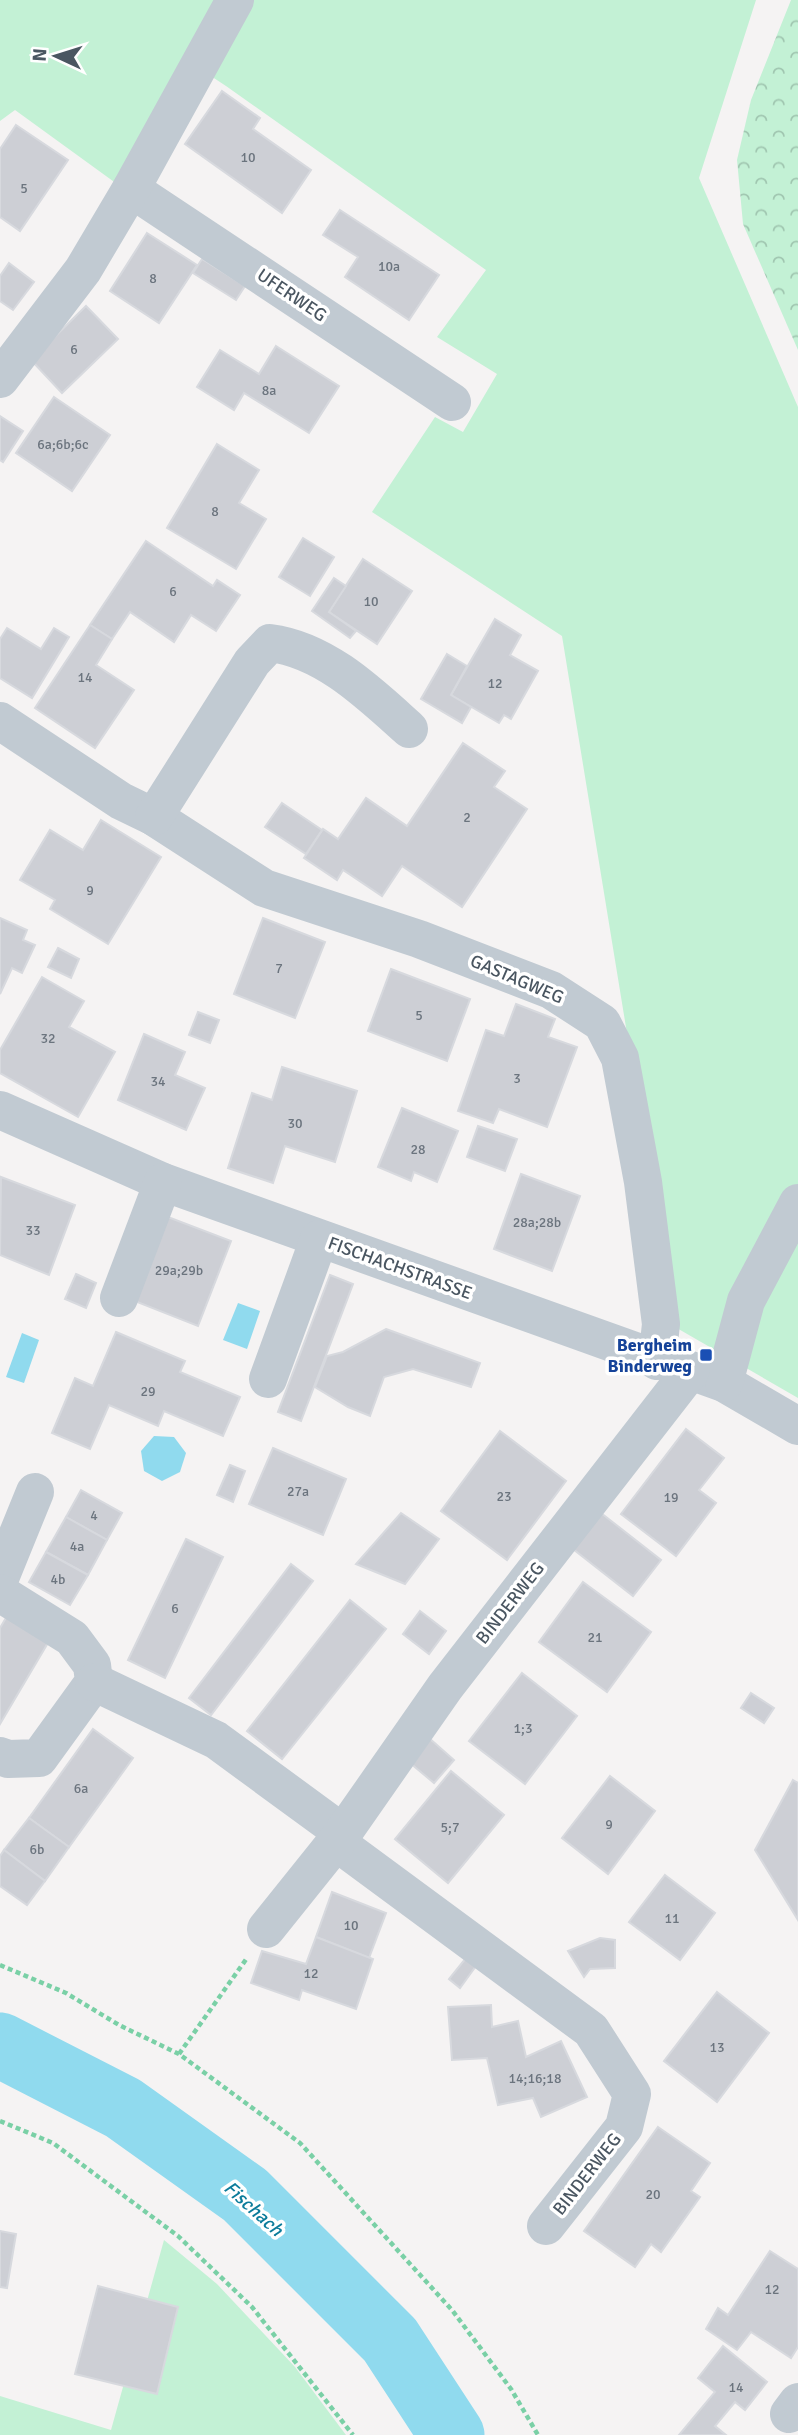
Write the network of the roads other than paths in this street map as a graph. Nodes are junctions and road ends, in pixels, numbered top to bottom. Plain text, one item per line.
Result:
1 (235, 0) edge
2 (131, 189) junction
3 (0, 379) edge
4 (452, 402) dead end
5 (0, 721) edge
6 (409, 729) dead end
7 (154, 817) junction
8 (0, 1110) edge
9 (163, 1182) junction
10 (798, 1203) edge
11 (319, 1239) junction
12 (119, 1298) dead end
13 (691, 1372) junction
14 (268, 1379) dead end
15 (798, 1426) edge
16 (35, 1492) dead end
17 (0, 1578) edge
18 (0, 1593) edge
19 (94, 1682) junction
20 (0, 1756) edge
21 (340, 1837) junction
22 (266, 1929) road end
23 (546, 2226) dead end

1 - 2 street
2 - 3 street
2 - 4 street, UFERWEG
5 - 7 street, GASTAGWEG
6 - 7 street
7 - 13 street, GASTAGWEG
8 - 9 street, FISCHACHSTRASSE
9 - 11 street, FISCHACHSTRASSE
9 - 12 street
10 - 13 street
11 - 13 street, FISCHACHSTRASSE
11 - 14 street
13 - 15 street, FISCHACHSTRASSE
13 - 21 street, BINDERWEG
16 - 17 street
18 - 19 street
19 - 20 street
19 - 21 street
21 - 22 street, BINDERWEG
21 - 23 street, BINDERWEG

